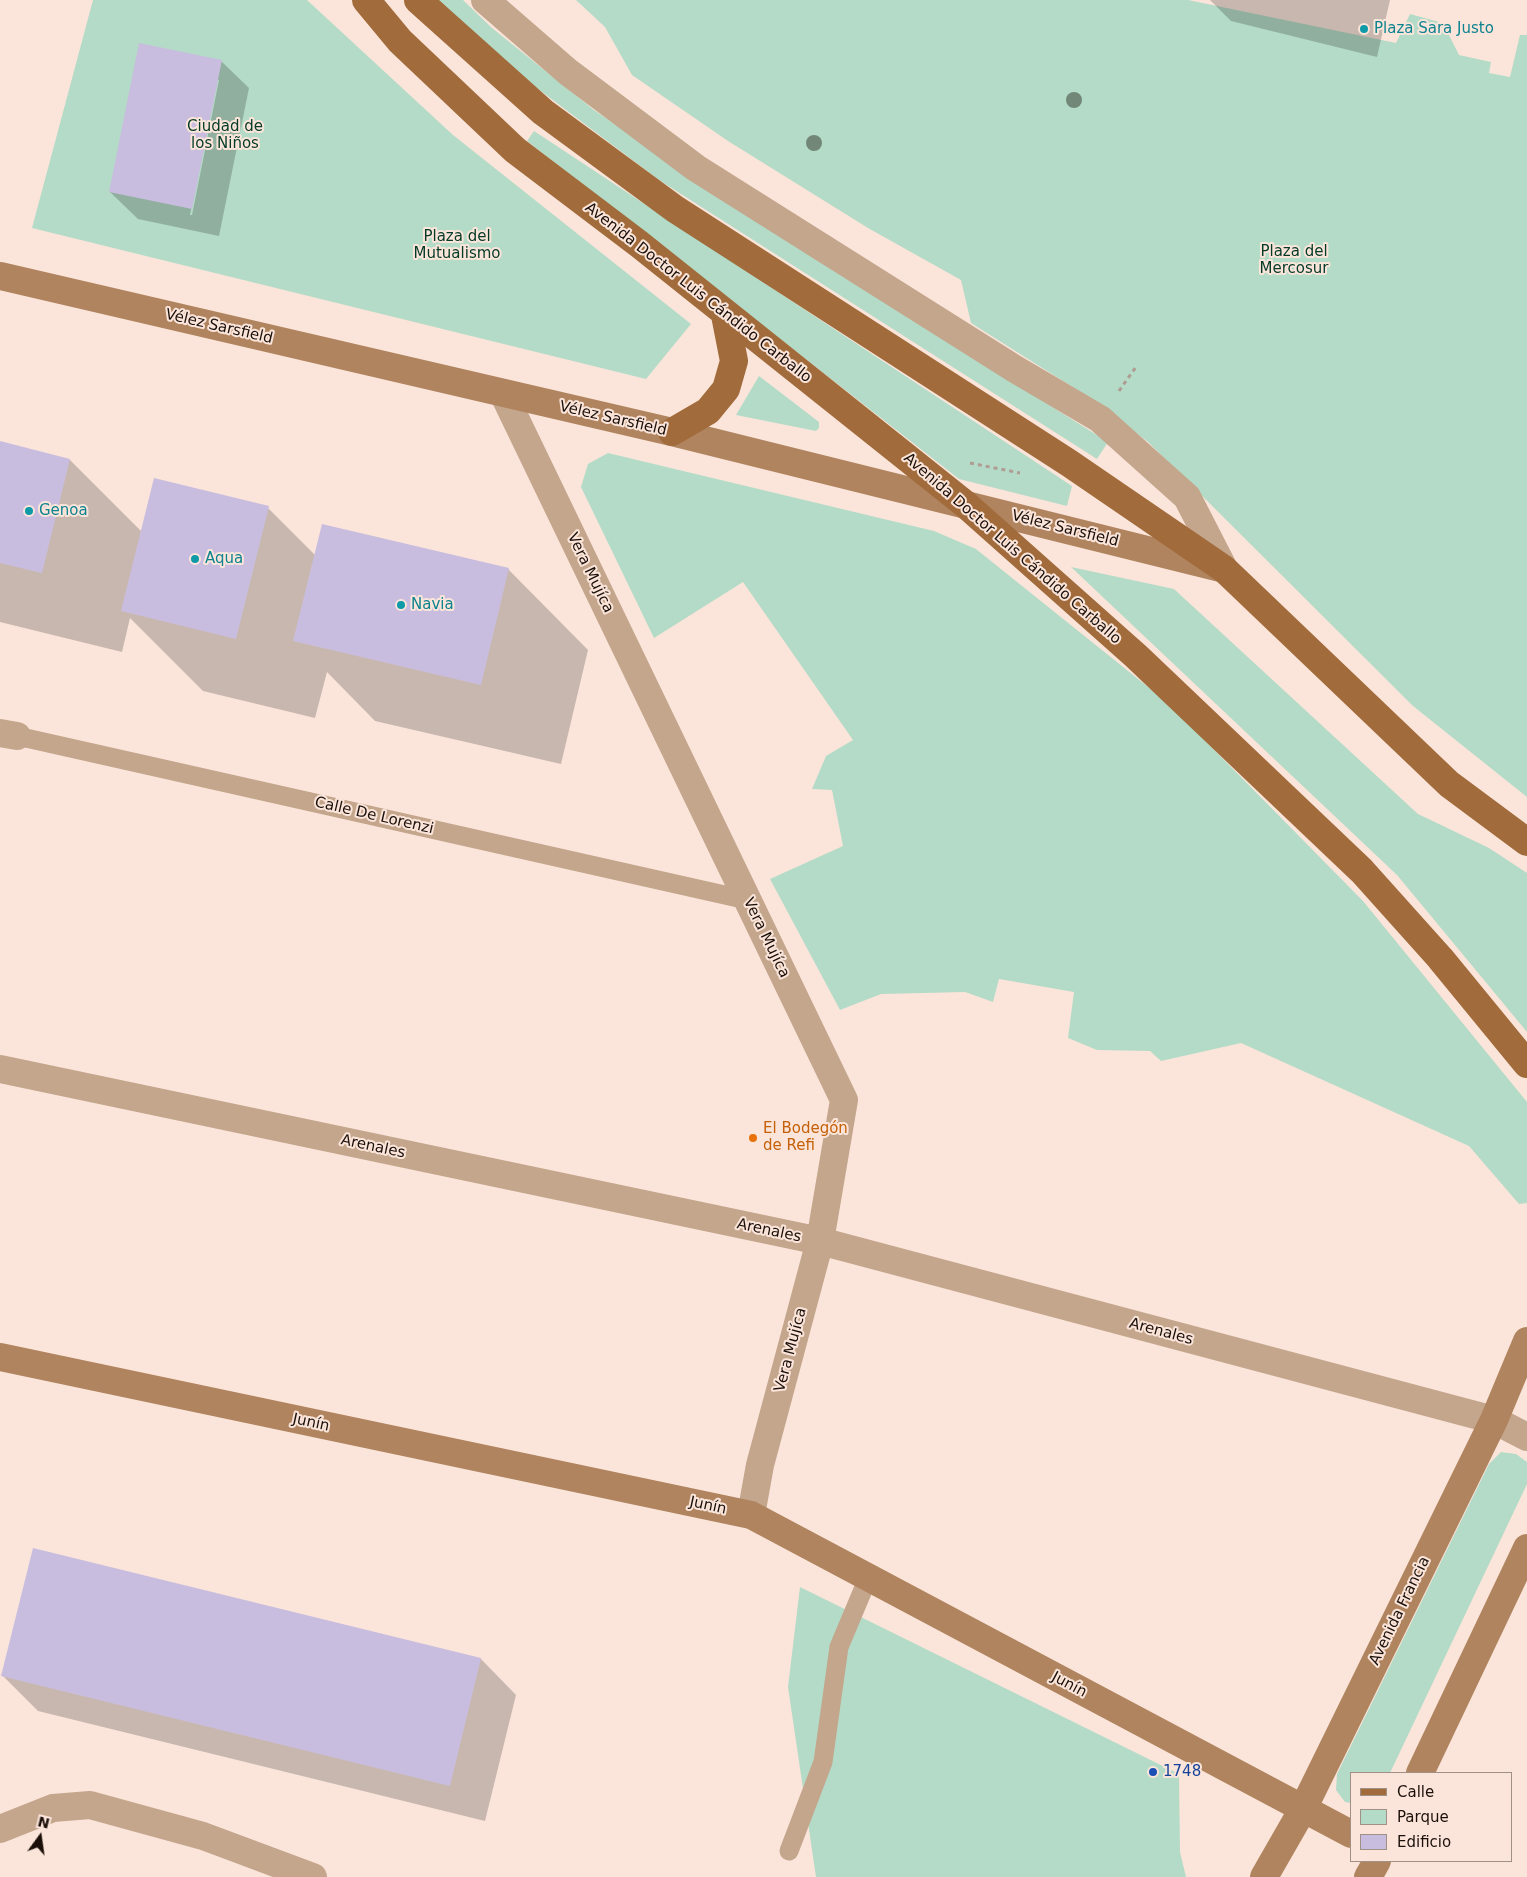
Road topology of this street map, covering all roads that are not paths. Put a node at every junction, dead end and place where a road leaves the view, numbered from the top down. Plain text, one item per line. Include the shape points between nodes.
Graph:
1 (366, 0) edge
2 (418, 0) edge
3 (485, 0) edge
4 (0, 276) edge
5 (725, 315) junction
6 (503, 393) junction
7 (672, 432) junction
8 (965, 504) junction
9 (1224, 569) junction
10 (9, 734) edge
11 (1527, 842) edge
12 (747, 900) junction
13 (1527, 1064) edge
14 (0, 1069) edge
15 (820, 1242) junction
16 (1527, 1341) edge
17 (0, 1357) edge
18 (1494, 1420) junction
19 (1527, 1437) edge
20 (751, 1515) junction
21 (1527, 1548) edge
22 (868, 1578) junction
23 (1420, 1772) edge
24 (1302, 1809) junction
25 (0, 1829) edge
26 (1350, 1833) edge
27 (789, 1851) dead end
28 (1376, 1862) edge
29 (313, 1877) edge
30 (1264, 1877) edge
31 (1368, 1877) edge

1 - 5 main road, Avenida Doctor Luis Cándido Carballo via 400,41 515,150 639,244
2 - 9 main road via 543,112 675,209 1069,463
3 - 9 street via 568,72 696,168 1014,370 1100,419 1187,497
4 - 6 main road, Vélez Sarsfield
5 - 7 main road via 734,361 726,389 708,411
5 - 8 main road, Avenida Doctor Luis Cándido Carballo
6 - 7 main road, Vélez Sarsfield
6 - 12 street, Vera Mujíca
7 - 8 main road, Vélez Sarsfield
8 - 9 main road, Vélez Sarsfield
8 - 13 main road, Avenida Doctor Luis Cándido Carballo via 1136,656 1362,871 1440,958
9 - 11 main road via 1449,784
10 - 12 lane, Calle De Lorenzi
12 - 15 street, Vera Mujíca via 844,1100
14 - 15 street, Arenales
15 - 18 street, Arenales
15 - 20 street, Vera Mujíca via 760,1465
16 - 18 main road, Avenida Francia
17 - 20 main road, Junín
18 - 19 street, Arenales
18 - 24 main road, Avenida Francia
20 - 22 main road, Junín
21 - 23 main road
22 - 24 main road, Junín
22 - 27 lane via 838,1647 823,1762
24 - 26 main road, Junín
24 - 30 main road, Avenida Francia
25 - 29 street via 53,1808 90,1805 203,1836
28 - 31 main road

